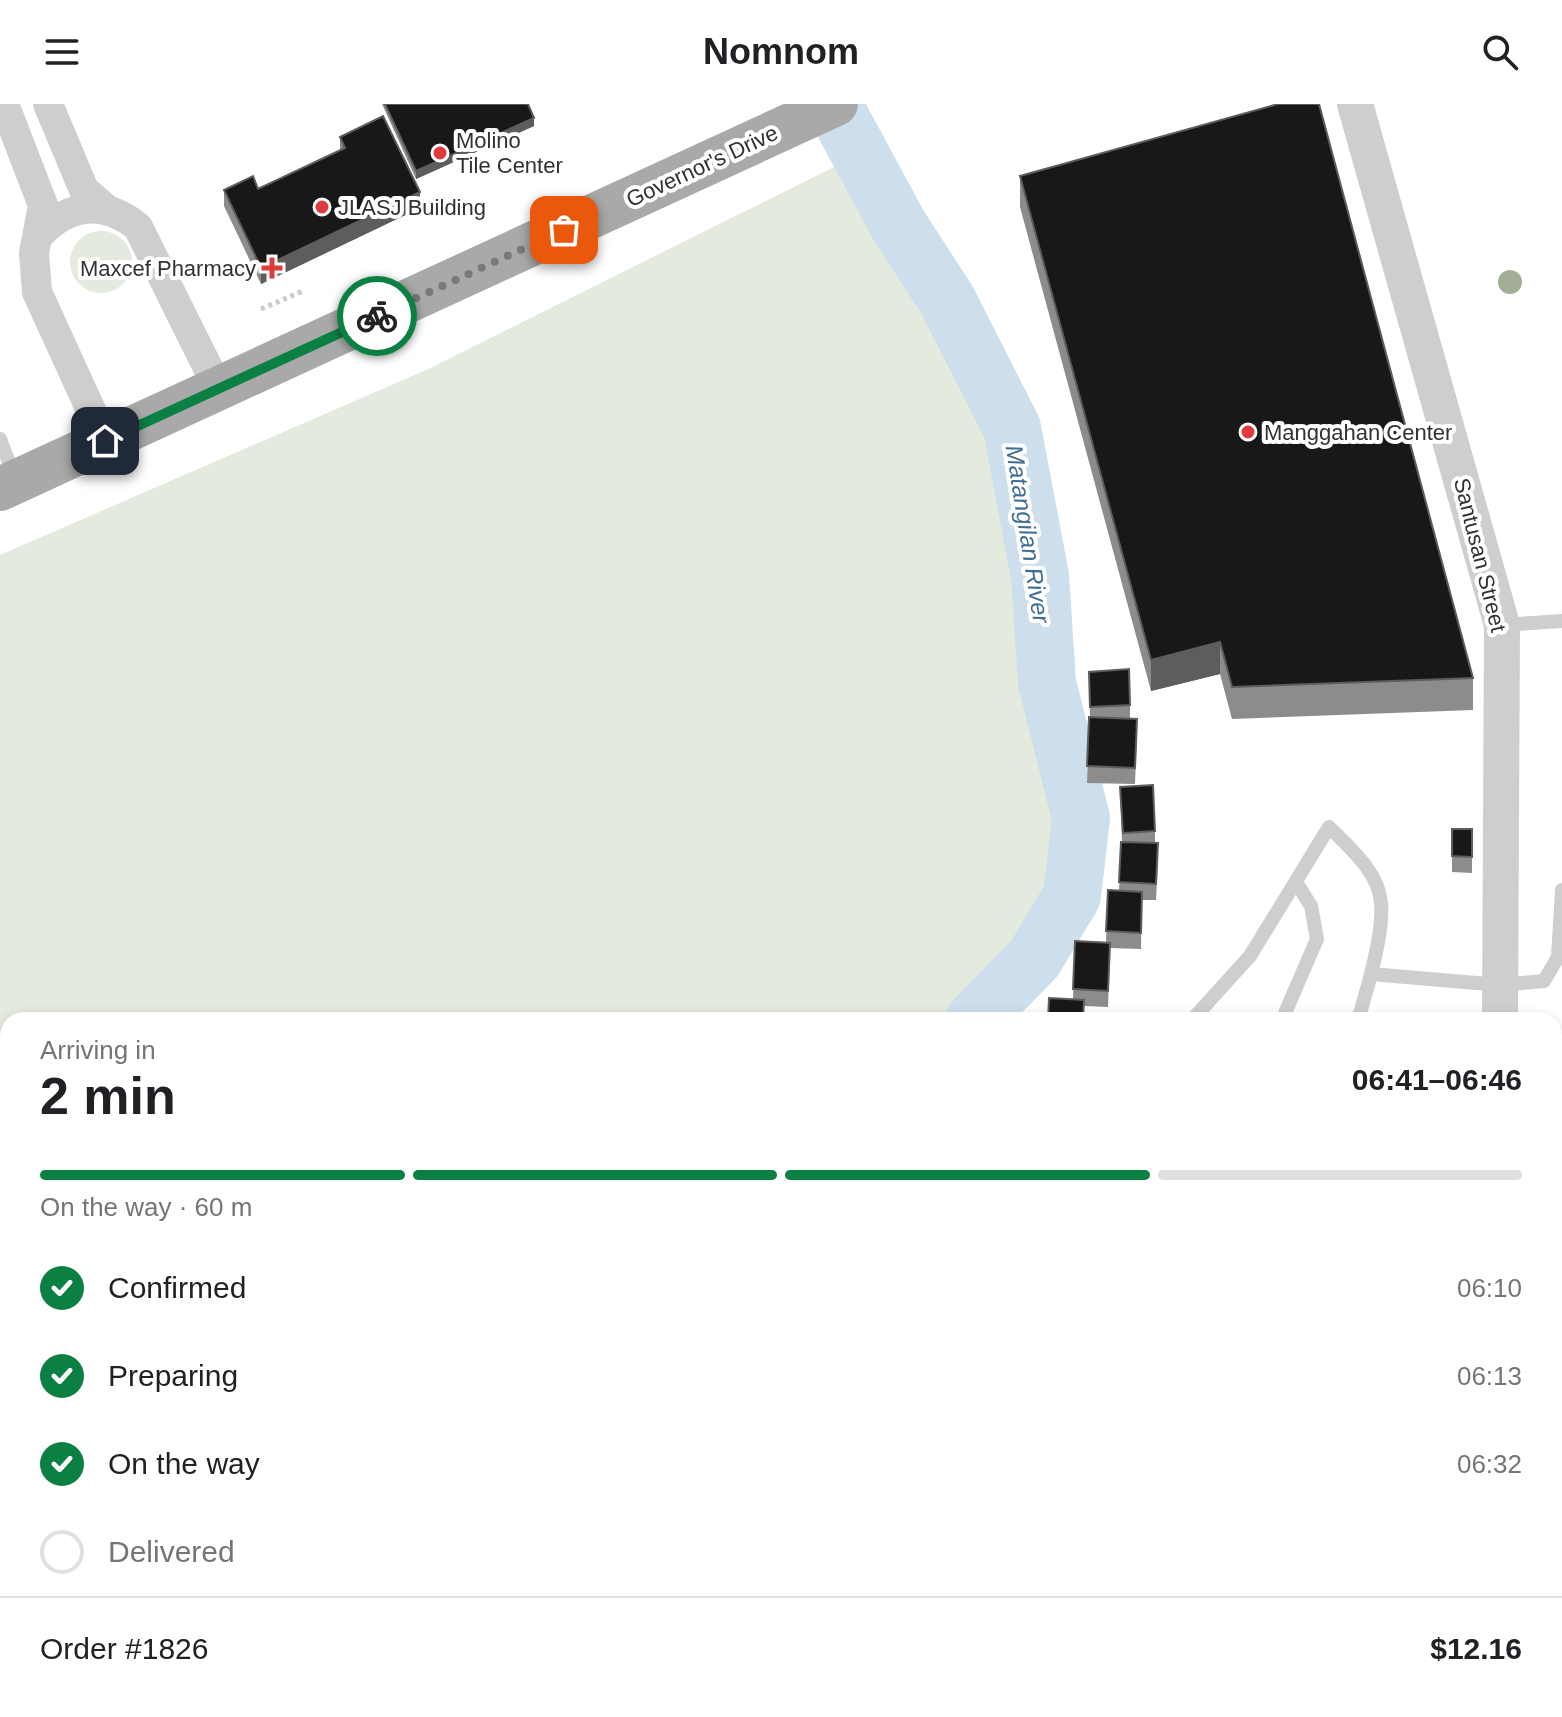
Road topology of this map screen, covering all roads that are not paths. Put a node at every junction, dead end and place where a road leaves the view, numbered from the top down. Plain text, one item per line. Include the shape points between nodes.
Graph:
1 (4, 104) edge
2 (48, 104) edge
3 (836, 104) edge
4 (1355, 104) edge
5 (105, 208) junction
6 (40, 234) junction
7 (218, 388) junction
8 (0, 439) edge
9 (105, 441) junction
10 (8, 485) edge
11 (1562, 621) edge
12 (1502, 625) junction
13 (1296, 882) junction
14 (1562, 890) edge
15 (1371, 974) junction
16 (1500, 1003) edge
17 (1199, 1012) edge
18 (1285, 1012) edge
19 (1360, 1012) edge

1 - 6 street via 37,183 43,205
2 - 5 street via 84,190
3 - 7 main road, Governor's Drive
4 - 12 street, Santusan Street
5 - 6 street via 69,212
5 - 7 street via 138,227 149,244
6 - 9 street via 34,253 37,292
7 - 9 main road, Governor's Drive
8 - 10 lane
9 - 10 main road, Governor's Drive
11 - 12 lane
12 - 16 street, Santusan Street
13 - 15 lane via 1329,827 1361,859 1382,903
13 - 17 lane via 1250,956
13 - 18 lane via 1311,906 1317,939
14 - 16 lane via 1558,957 1544,981
15 - 16 lane
15 - 19 lane

